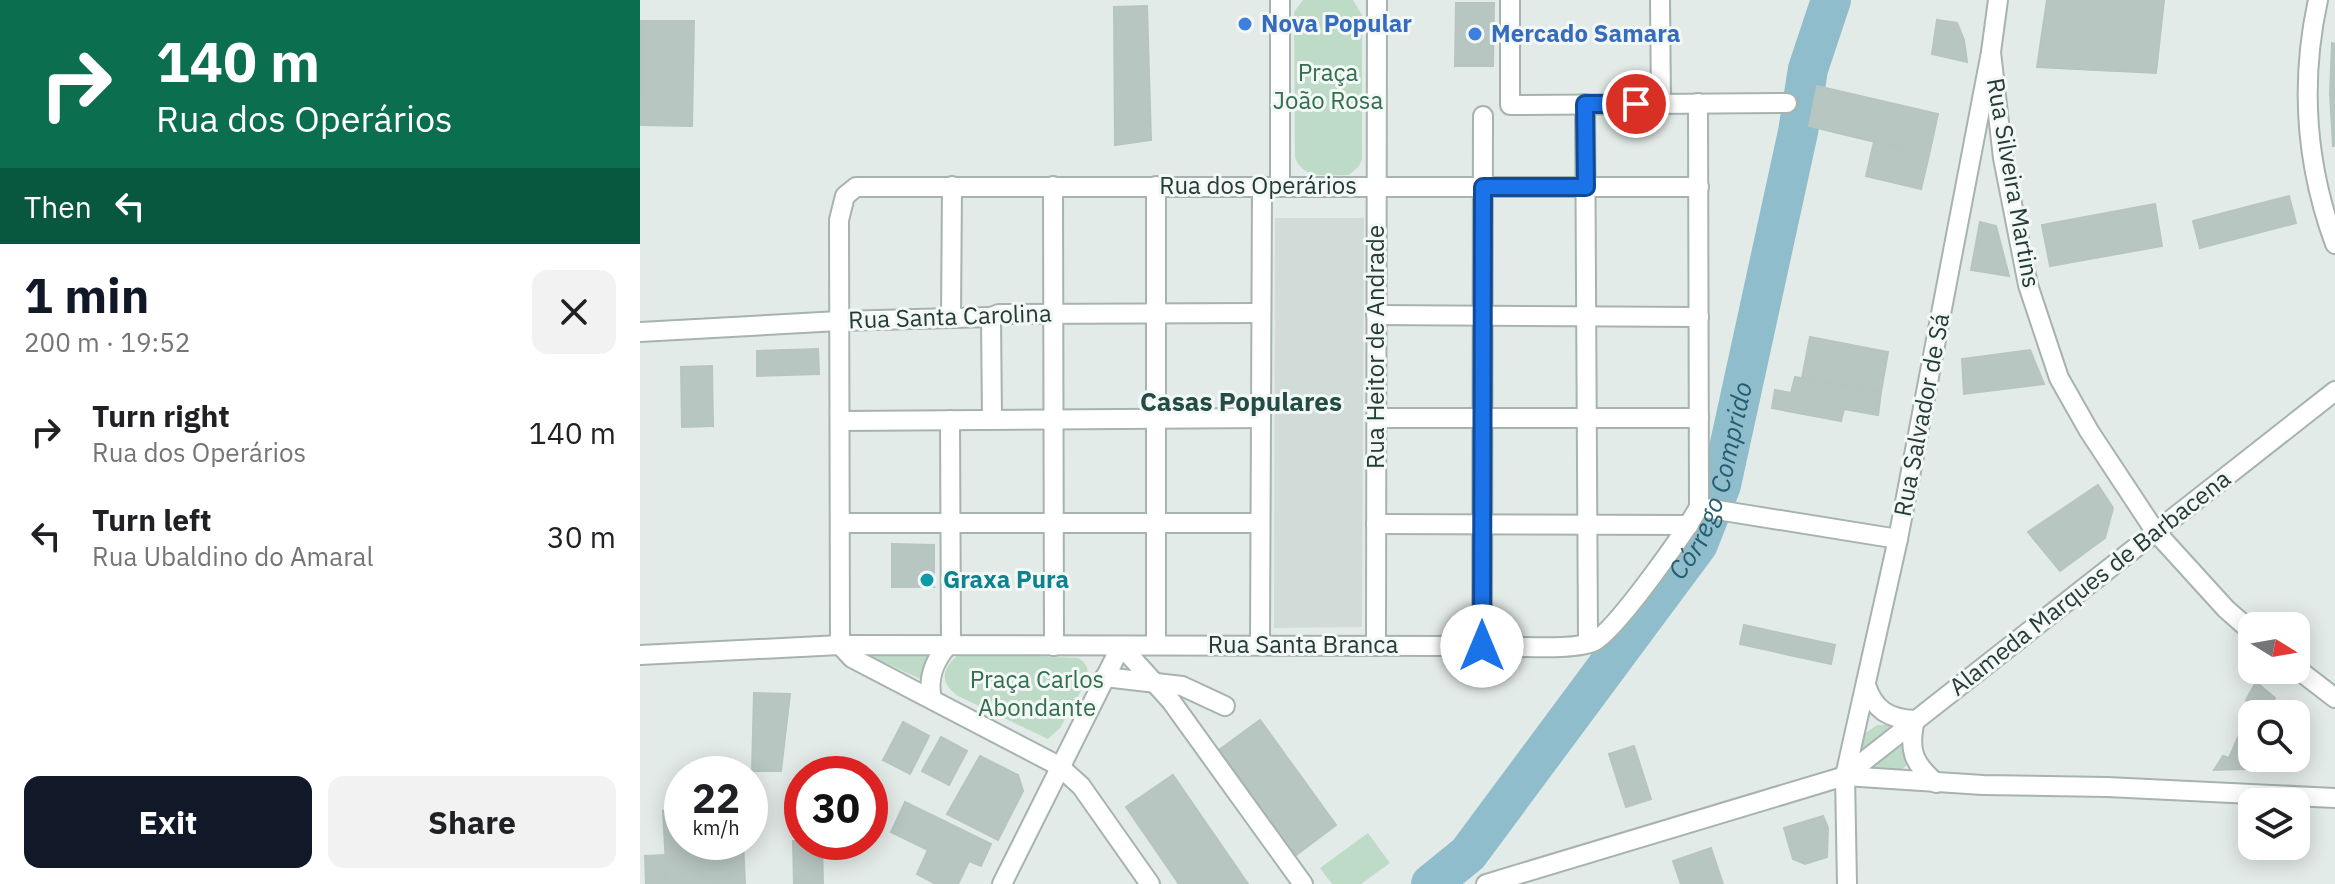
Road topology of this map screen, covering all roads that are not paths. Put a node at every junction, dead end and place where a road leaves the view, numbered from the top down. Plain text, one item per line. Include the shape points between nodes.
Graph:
1 (1280, 0) edge
2 (1377, 0) edge
3 (1510, 0) edge
4 (1660, 0) edge
5 (1998, 0) edge
6 (2318, 0) edge
7 (1991, 52) junction
8 (1698, 103) junction
9 (1787, 103) dead end
10 (1585, 104) junction
11 (1661, 104) junction
12 (1483, 116) dead end
13 (952, 186) junction
14 (1053, 186) junction
15 (1156, 186) junction
16 (1271, 186) junction
17 (1376, 187) junction
18 (1483, 187) junction
19 (1586, 187) junction
20 (1699, 187) junction
21 (2335, 244) edge
22 (1261, 313) junction
23 (1053, 314) junction
24 (1156, 314) junction
25 (1376, 315) junction
26 (1483, 316) junction
27 (1586, 316) junction
28 (991, 317) junction
29 (1699, 317) junction
30 (951, 318) junction
31 (839, 321) junction
32 (640, 332) edge
33 (2335, 391) edge
34 (1156, 418) junction
35 (1261, 418) junction
36 (1376, 418) junction
37 (1483, 418) junction
38 (1587, 418) junction
39 (1699, 418) junction
40 (1053, 419) junction
41 (950, 420) junction
42 (992, 420) junction
43 (840, 421) junction
44 (1708, 507) junction
45 (840, 523) junction
46 (951, 523) junction
47 (1054, 523) junction
48 (1156, 523) junction
49 (1260, 523) junction
50 (1376, 524) junction
51 (1483, 524) junction
52 (1587, 525) junction
53 (1689, 525) junction
54 (2155, 531) junction
55 (1898, 539) junction
56 (2238, 620) edge
57 (1588, 643) junction
58 (1260, 644) junction
59 (840, 645) junction
60 (950, 645) junction
61 (1156, 645) junction
62 (1054, 646) junction
63 (1121, 646) junction
64 (1376, 646) junction
65 (1482, 646) junction
66 (640, 655) edge
67 (1105, 677) junction
68 (2310, 679) edge
69 (1155, 683) junction
70 (1866, 685) junction
71 (2335, 698) edge
72 (932, 699) junction
73 (1225, 706) dead end
74 (1915, 720) junction
75 (1059, 766) junction
76 (1845, 776) junction
77 (1936, 783) junction
78 (2335, 798) edge
79 (1002, 884) edge
80 (1150, 884) edge
81 (1303, 884) edge
82 (1486, 884) edge
83 (1847, 884) edge

1 - 16 street
2 - 17 street, Rua Heitor de Andrade
3 - 10 street via 1510,105
4 - 11 street
5 - 7 street, Rua Silveira Martins
6 - 21 street via 2310,47 2308,125 2317,186
7 - 54 street, Rua Silveira Martins via 2017,237 2045,338 2081,417
7 - 55 street, Rua Salvador de Sá
8 - 9 street
8 - 11 street
8 - 20 street
10 - 11 street
10 - 19 street
12 - 18 street
13 - 14 street, Rua dos Operários
13 - 30 street
13 - 31 street, Rua dos Operários via 856,187 845,196 839,220
14 - 15 street, Rua dos Operários
14 - 23 street
15 - 16 street, Rua dos Operários
15 - 24 street
16 - 17 street, Rua dos Operários
16 - 22 street
17 - 18 street, Rua dos Operários
17 - 25 street, Rua Heitor de Andrade
18 - 19 street, Rua dos Operários
18 - 26 street
19 - 20 street, Rua dos Operários
19 - 27 street
20 - 29 street
22 - 24 street, Rua Santa Carolina
22 - 35 street
23 - 24 street, Rua Santa Carolina
23 - 28 street, Rua Santa Carolina
23 - 40 street
24 - 34 street
25 - 26 street
25 - 36 street, Rua Heitor de Andrade
26 - 27 street
26 - 37 street
27 - 29 street
27 - 38 street
28 - 30 street, Rua Santa Carolina
28 - 42 street
29 - 39 street
30 - 31 street, Rua Santa Carolina
31 - 32 street, Rua Santa Carolina
31 - 43 street
33 - 54 street, Alameda Marques de Barbacena
34 - 35 street
34 - 40 street
34 - 48 street
35 - 49 street
36 - 37 street
36 - 50 street, Rua Heitor de Andrade
37 - 38 street
37 - 51 street
38 - 39 street
38 - 52 street
39 - 44 street
40 - 42 street
40 - 47 street
41 - 42 street
41 - 43 street
41 - 46 street
43 - 45 street
44 - 53 street
44 - 55 street
45 - 46 street
45 - 59 street
46 - 47 street
46 - 60 street
47 - 48 street
47 - 62 street
48 - 49 street
48 - 61 street
49 - 58 street
50 - 51 street
50 - 64 street, Rua Heitor de Andrade
51 - 52 street
51 - 65 street
52 - 53 street
52 - 57 street
53 - 57 street via 1611,626
54 - 56 street, Rua Silveira Martins
54 - 74 street, Alameda Marques de Barbacena
55 - 70 street, Rua Salvador de Sá
57 - 65 street, Rua Santa Branca
58 - 61 street, Rua Santa Branca
58 - 64 street, Rua Santa Branca
59 - 60 street, Rua Santa Branca
59 - 66 street, Rua Santa Branca
59 - 72 street via 852,658
60 - 62 street, Rua Santa Branca
60 - 72 street via 930,675
61 - 63 street, Rua Santa Branca
62 - 63 street, Rua Santa Branca
63 - 67 street
63 - 69 street
64 - 65 street, Rua Santa Branca
67 - 69 street
67 - 75 street
68 - 71 street
69 - 73 street via 1195,690
69 - 81 street
70 - 74 street via 1885,714
70 - 76 street, Rua Salvador de Sá
72 - 75 street
74 - 76 street, Alameda Marques de Barbacena
74 - 77 street via 1912,750 1917,764
75 - 79 street
75 - 80 street via 1081,786
76 - 77 street
76 - 82 street
76 - 83 street, Rua Salvador de Sá
77 - 78 street

